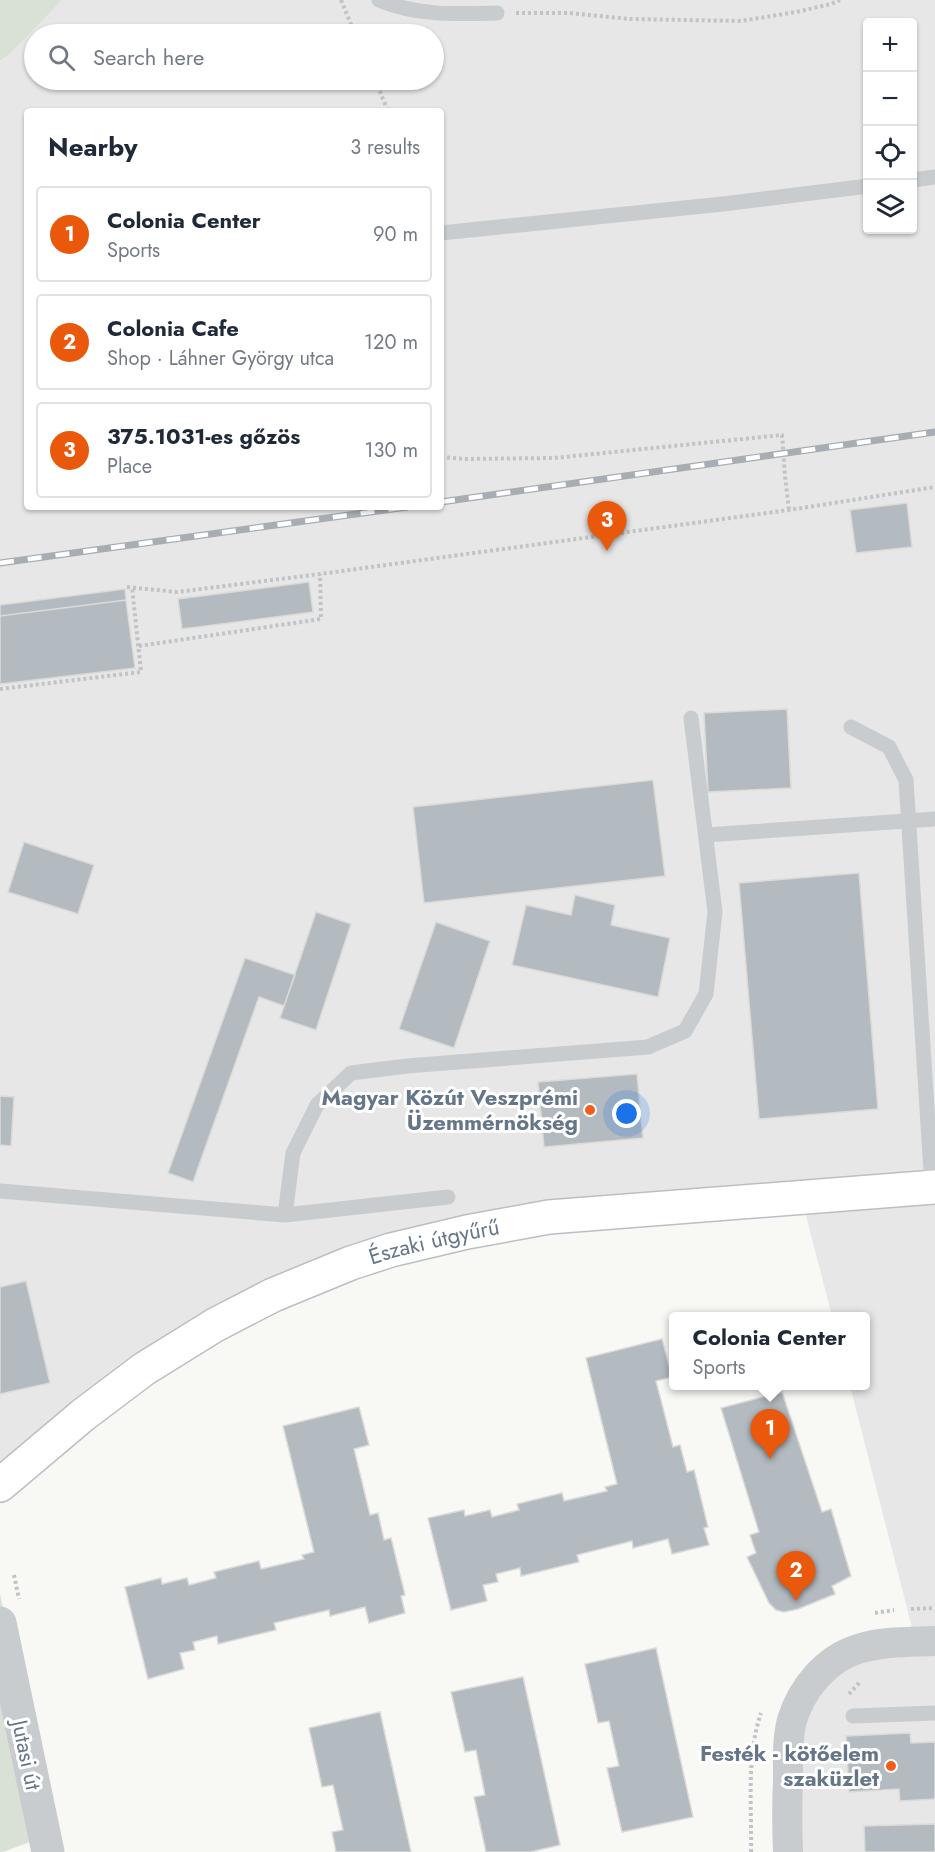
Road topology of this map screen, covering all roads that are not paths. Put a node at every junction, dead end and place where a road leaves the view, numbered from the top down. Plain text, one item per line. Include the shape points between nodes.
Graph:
1 (379, 0) edge
2 (497, 13) road end
3 (935, 177) edge
4 (917, 179) edge
5 (863, 186) edge
6 (444, 233) edge
7 (691, 718) dead end
8 (851, 727) dead end
9 (935, 819) edge
10 (908, 820) junction
11 (706, 835) junction
12 (934, 1187) edge
13 (0, 1191) edge
14 (448, 1197) dead end
15 (285, 1215) junction
16 (0, 1485) edge
17 (0, 1623) edge
18 (935, 1641) edge
19 (935, 1713) edge
20 (853, 1716) dead end
21 (48, 1852) edge
22 (788, 1852) edge

1 - 2 lane via 399,8 441,14
3 - 4 lane
5 - 6 lane
7 - 11 lane
8 - 10 lane via 889,747 906,780
9 - 10 lane
10 - 11 lane
10 - 12 lane
11 - 15 lane via 715,912 710,959 706,994 685,1031 648,1047 351,1074 317,1105 293,1153
12 - 16 main road, Északi útgyűrű via 549,1217 391,1250 273,1295 215,1325 144,1369
13 - 15 lane
14 - 15 lane
17 - 21 street, Jutasi út
18 - 22 street via 860,1648 843,1654 813,1680 792,1719 788,1740
19 - 20 lane

